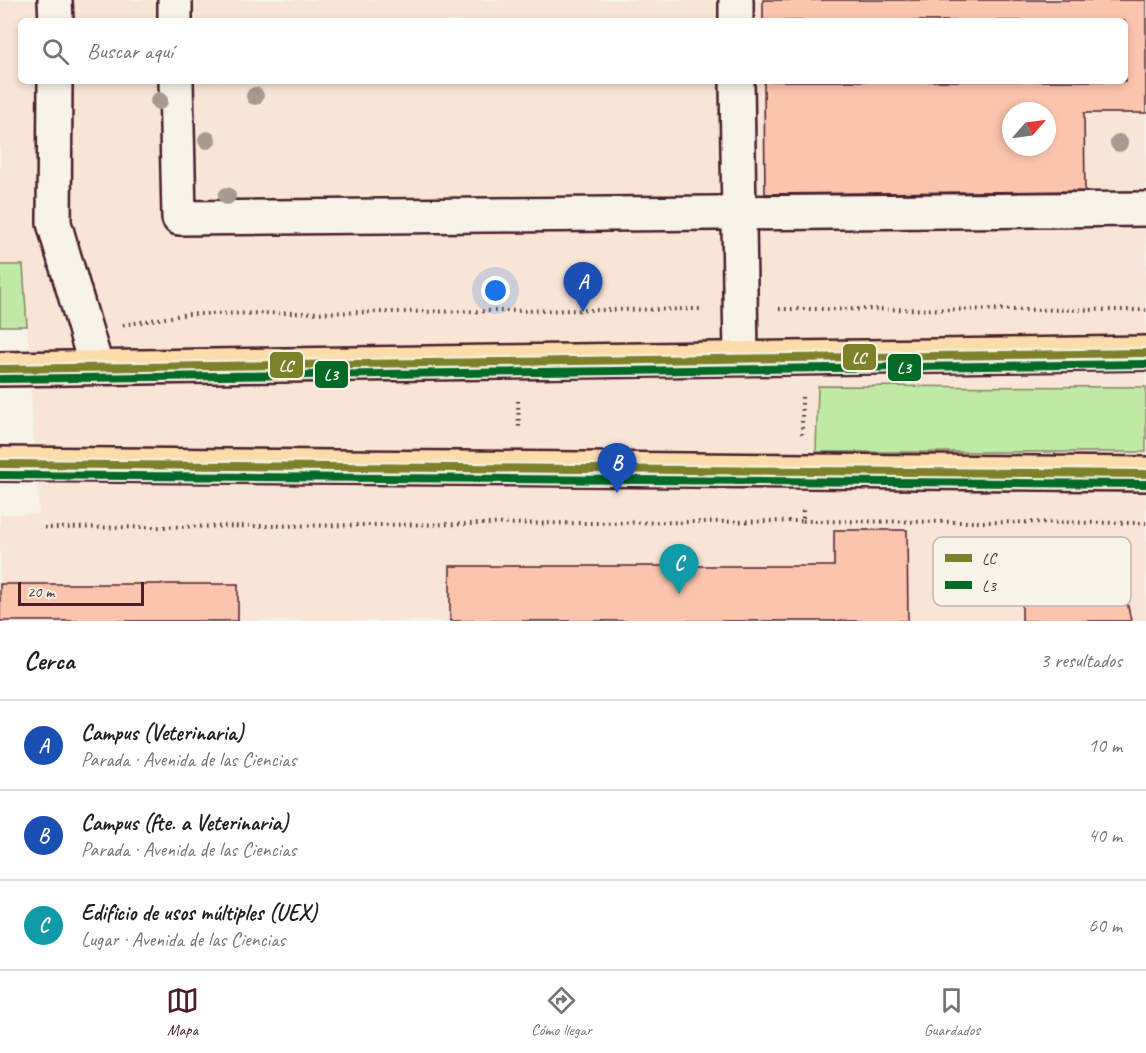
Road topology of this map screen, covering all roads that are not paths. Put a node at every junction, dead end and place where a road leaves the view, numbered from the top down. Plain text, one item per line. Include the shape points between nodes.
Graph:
1 (55, 0) edge
2 (175, 0) edge
3 (736, 0) edge
4 (56, 18) edge
5 (175, 18) edge
6 (736, 18) edge
7 (55, 84) edge
8 (176, 84) edge
9 (737, 84) edge
10 (1146, 209) edge
11 (738, 213) junction
12 (1146, 353) edge
13 (741, 358) junction
14 (96, 366) junction
15 (0, 369) edge
16 (0, 464) edge
17 (1146, 474) edge

1 - 4 street
2 - 5 street
3 - 6 street
7 - 14 street via 54,223
8 - 11 street via 179,218
9 - 11 street
10 - 11 street
11 - 13 street
12 - 13 main road
13 - 14 main road
14 - 15 main road
16 - 17 main road

